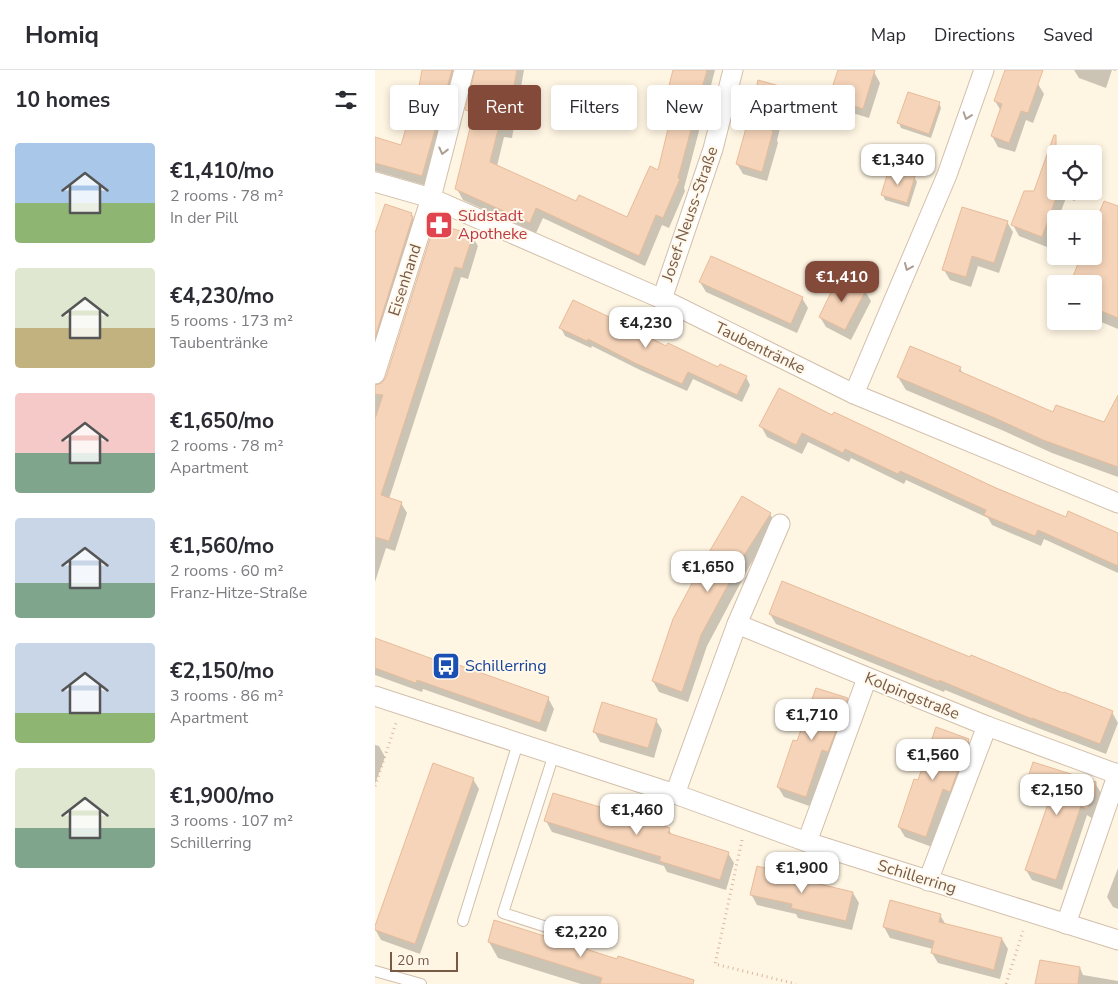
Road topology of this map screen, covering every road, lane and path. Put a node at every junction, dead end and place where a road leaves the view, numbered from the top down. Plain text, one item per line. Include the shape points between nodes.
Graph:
1 (464, 70) edge
2 (733, 70) edge
3 (984, 70) edge
4 (375, 182) edge
5 (431, 198) junction
6 (661, 299) junction
7 (375, 374) edge
8 (854, 394) junction
9 (1118, 503) edge
10 (780, 524) dead end
11 (737, 624) junction
12 (867, 678) junction
13 (375, 696) edge
14 (403, 705) junction
15 (987, 726) junction
16 (519, 743) junction
17 (554, 754) junction
18 (1118, 774) edge
19 (375, 786) edge
20 (675, 794) junction
21 (746, 820) junction
22 (807, 842) junction
23 (928, 881) junction
24 (1029, 911) junction
25 (463, 922) dead end
26 (1066, 924) junction
27 (1118, 940) edge
28 (593, 942) dead end
29 (375, 971) edge
30 (421, 984) edge
31 (796, 984) edge
32 (1006, 984) edge

1 -> 5 street, Eisenhand
2 - 6 street, Josef-Neuss-Straße via 713,149
3 -> 8 street via 947,174
4 - 5 street, Taubentränke
5 - 6 street, Taubentränke
5 - 7 street, Eisenhand
6 - 8 street, Taubentränke
8 - 9 street, Taubentränke
10 - 11 street
11 - 12 street, Kolpingstraße
11 - 20 street
12 - 15 street, Kolpingstraße
12 - 22 street
13 - 14 street, Schillerring
14 - 16 street, Schillerring
14 - 19 path
15 - 18 street, Kolpingstraße
15 - 23 street
16 - 17 street, Schillerring
16 - 25 lane
17 - 20 street, Schillerring
17 - 28 lane via 503,912
18 - 26 street
20 - 21 street, Schillerring
21 - 22 street, Schillerring
21 - 31 path via 715,964
22 - 23 street, Schillerring
23 - 24 street, Schillerring
24 - 26 street, Schillerring
24 - 32 path
26 - 27 street, Schillerring
29 - 30 lane

